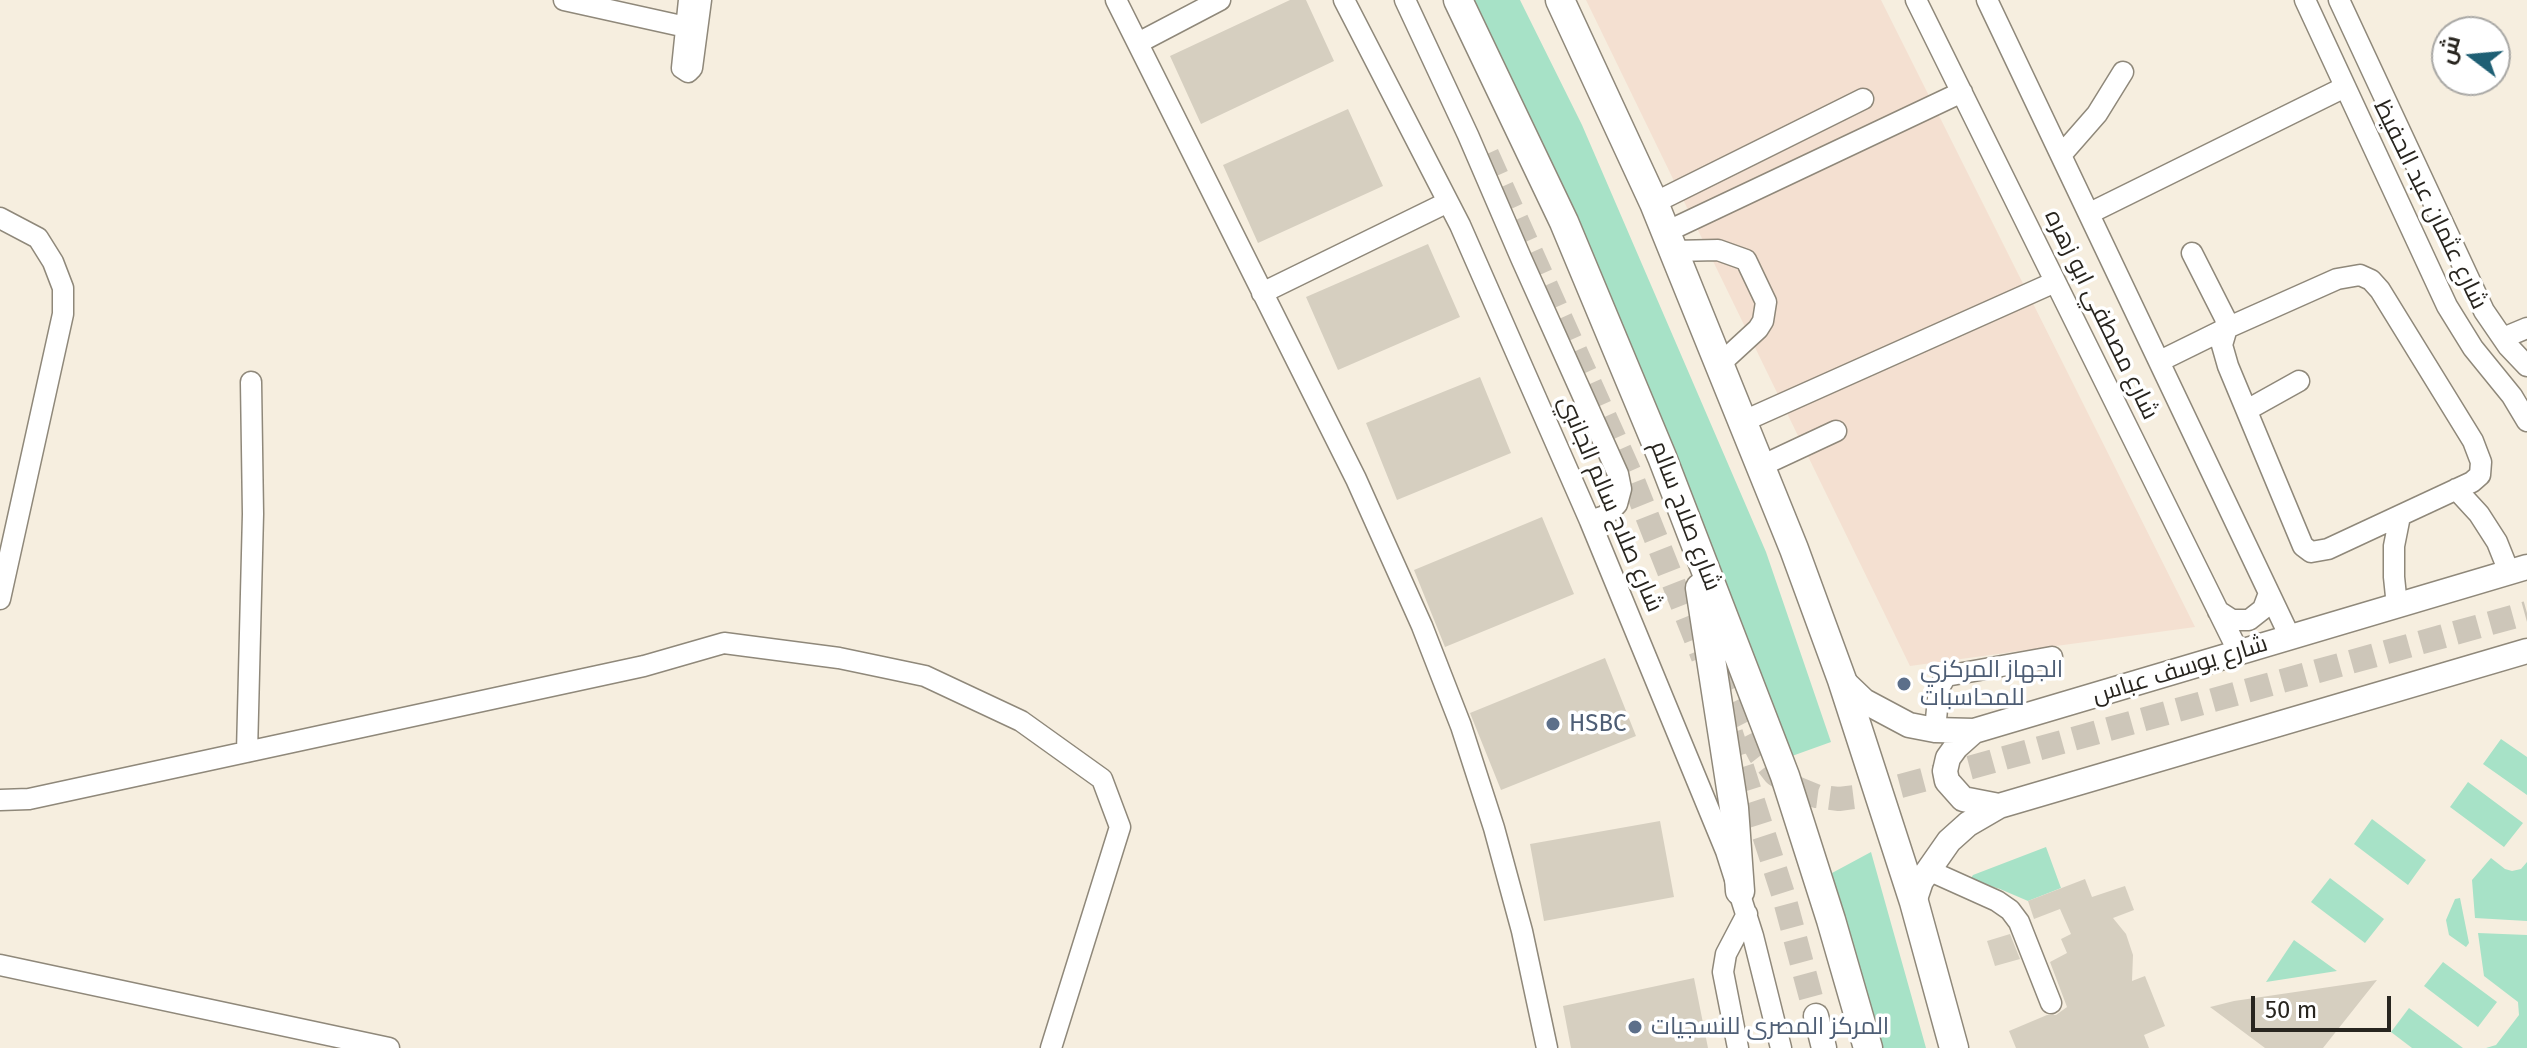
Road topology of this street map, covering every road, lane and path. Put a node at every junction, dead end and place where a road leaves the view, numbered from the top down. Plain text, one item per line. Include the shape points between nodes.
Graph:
1 (564, 0) edge
2 (689, 0) edge
3 (701, 0) edge
4 (1116, 0) edge
5 (1220, 0) edge
6 (1344, 0) edge
7 (1405, 0) edge
8 (1458, 0) edge
9 (1916, 0) edge
10 (1987, 0) edge
11 (2305, 0) edge
12 (2339, 0) edge
13 (1563, 1) edge
14 (686, 27) junction
15 (1138, 43) junction
16 (2123, 72) dead end
17 (2345, 87) junction
18 (1962, 92) junction
19 (1863, 99) dead end
20 (2062, 154) junction
21 (1448, 202) junction
22 (1654, 203) junction
23 (2090, 213) junction
24 (0, 218) edge
25 (1670, 242) junction
26 (2192, 253) dead end
27 (2052, 276) junction
28 (1262, 293) junction
29 (1922, 328) dead end
30 (2227, 328) junction
31 (2527, 328) edge
32 (2503, 338) junction
33 (2160, 361) junction
34 (1721, 363) junction
35 (2527, 366) edge
36 (2299, 381) dead end
37 (251, 382) dead end
38 (2247, 410) junction
39 (1744, 421) junction
40 (2527, 421) edge
41 (1836, 431) dead end
42 (1761, 466) junction
43 (2456, 489) junction
44 (2400, 516) junction
45 (1590, 521) junction
46 (1692, 536) junction
47 (2518, 570) edge
48 (2269, 593) junction
49 (0, 599) edge
50 (2397, 606) junction
51 (2218, 611) junction
52 (2290, 637) junction
53 (2527, 651) edge
54 (2239, 653) junction
55 (2052, 657) dead end
56 (2527, 663) edge
57 (2481, 666) junction
58 (1842, 680) junction
59 (1935, 730) junction
60 (1974, 731) junction
61 (247, 752) junction
62 (0, 800) edge
63 (1999, 806) junction
64 (1928, 870) junction
65 (1914, 902) junction
66 (1743, 903) junction
67 (0, 965) edge
68 (2051, 1003) dead end
69 (1816, 1016) tunnel mouth
70 (389, 1048) edge
71 (1051, 1048) edge
72 (1547, 1048) edge
73 (1738, 1048) edge
74 (1781, 1048) edge
75 (1824, 1048) edge
76 (1868, 1048) edge
77 (1954, 1048) edge

1 - 14 street
2 - 14 street
3 - 14 street via 688,72 682,68
4 - 15 street
5 - 15 street
6 - 21 street, شارع صلاح سالم الجانبي
7 - 45 street via 1618,474 1617,504
8 - 46 highway, شارع صلاح سالم via 1581,261
9 - 18 street, شارع مصطفي ابو زهره
10 - 20 street, شارع مصطفي ابو زهره
11 - 17 street, شارع عثمان عبد الحفيظ
12 - 32 street, شارع عثمان عبد الحفيظ via 2473,289
13 - 22 highway
15 - 28 street
16 - 20 street via 2097,114
17 - 23 street
17 - 40 street, شارع عثمان عبد الحفيظ via 2447,306
18 - 25 street
18 - 27 street, شارع مصطفي ابو زهره
19 - 22 street
20 - 23 street, شارع مصطفي ابو زهره
21 - 28 street
21 - 45 street, شارع صلاح سالم الجانبي
22 - 25 highway
23 - 33 street, شارع مصطفي ابو زهره
24 - 49 street via 38,238 63,288 63,314
25 - 34 highway
25 - 34 street via 1746,260 1766,302 1758,329
26 - 30 street
27 - 29 street
27 - 39 street
27 - 51 street, شارع مصطفي ابو زهره
28 - 72 street via 1379,527 1442,676 1509,879
30 - 33 street
30 - 38 street via 2222,345
30 - 43 street via 2337,279 2360,275 2371,280 2473,441 2480,475
31 - 32 street
32 - 35 street, شارع عثمان عبد الحفيظ
33 - 48 street, شارع مصطفي ابو زهره
34 - 39 highway
36 - 38 street
37 - 61 street
38 - 44 street via 2303,546 2311,552
39 - 42 highway
41 - 42 street
42 - 58 highway
43 - 44 street
43 - 47 street
44 - 50 street via 2394,546
45 - 66 street, شارع صلاح سالم الجانبي via 1719,831
46 - 66 highway via 1734,808
46 - 76 highway, شارع صلاح سالم via 1789,788
47 - 50 main road, شارع يوسف عباس
48 - 51 street via 2263,609 2249,620 2232,620
48 - 52 street, شارع مصطفي ابو زهره
50 - 52 main road, شارع يوسف عباس
51 - 54 street, شارع مصطفي ابو زهره
52 - 54 main road, شارع يوسف عباس
53 - 57 main road
54 - 60 main road, شارع يوسف عباس
55 - 59 street via 1946,676 1939,688
56 - 57 street
57 - 63 main road
58 - 59 main road, شارع يوسف عباس via 1885,714
58 - 65 highway
59 - 60 main road, شارع يوسف عباس
60 - 63 main road via 1948,758 1947,781 1963,799
61 - 62 street via 29,799
61 - 71 street via 644,666 724,643 925,676 1021,721 1102,779 1120,827
63 - 64 main road via 1949,841
64 - 65 main road
64 - 68 street via 2010,910
65 - 77 highway
66 - 73 street via 1723,972
66 - 74 street, شارع صلاح سالم الجانبي
67 - 70 street
69 - 75 main road

